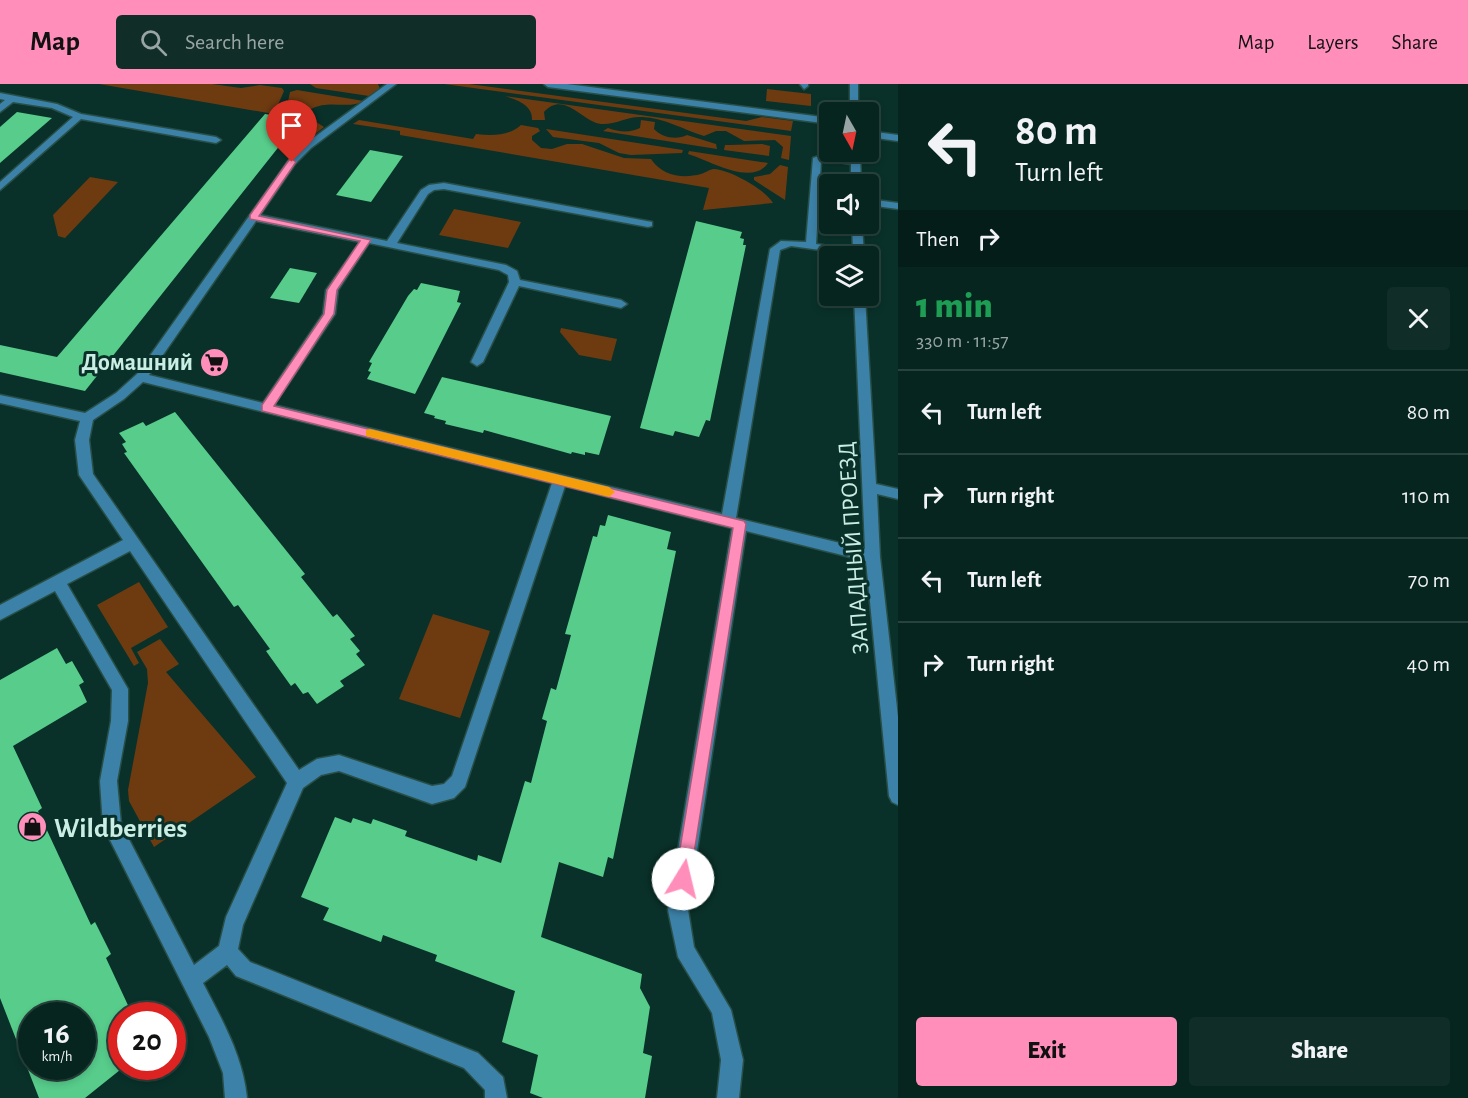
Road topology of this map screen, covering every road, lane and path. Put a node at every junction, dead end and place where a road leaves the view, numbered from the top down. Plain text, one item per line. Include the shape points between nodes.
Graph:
1 (392, 84) edge
2 (548, 84) edge
3 (854, 84) edge
4 (0, 96) edge
5 (11, 99) junction
6 (854, 102) edge
7 (0, 109) edge
8 (79, 116) junction
9 (819, 120) edge
10 (879, 135) edge
11 (898, 138) edge
12 (216, 140) dead end
13 (819, 159) edge
14 (0, 187) edge
15 (879, 203) edge
16 (898, 206) edge
17 (253, 217) junction
18 (648, 224) dead end
19 (366, 240) junction
20 (390, 245) junction
21 (811, 247) junction
22 (819, 248) edge
23 (515, 282) junction
24 (621, 304) dead end
25 (860, 306) edge
26 (477, 362) dead end
27 (141, 377) junction
28 (0, 399) edge
29 (266, 408) junction
30 (87, 418) junction
31 (560, 480) junction
32 (868, 487) junction
33 (898, 494) edge
34 (734, 523) junction
35 (133, 542) junction
36 (873, 557) junction
37 (58, 582) junction
38 (0, 613) edge
39 (297, 782) junction
40 (898, 796) edge
41 (228, 952) junction
42 (191, 980) junction
43 (236, 1098) edge
44 (496, 1098) edge
45 (728, 1098) edge

1 - 17 street via 308,146
2 - 9 street
3 - 6 street
4 - 5 street
5 - 7 street
5 - 8 street via 54,106
8 - 12 street
8 - 14 street
10 - 11 street
13 - 21 street
15 - 16 street
17 - 19 street
17 - 27 street
18 - 20 street via 444,186 424,192
19 - 20 street
19 - 29 street via 332,290 329,314
20 - 23 street via 502,267 513,273
21 - 22 street
21 - 34 street via 791,243 775,249
23 - 24 street
23 - 26 street
25 - 32 street, ЗАПАДНЫЙ ПРОЕЗД
27 - 29 street
27 - 30 street
28 - 30 street
29 - 31 street
30 - 35 street via 82,440 86,475
31 - 34 street
31 - 39 street via 459,781 448,792 432,795 339,763 316,767
32 - 33 street
32 - 36 street, ЗАПАДНЫЙ ПРОЕЗД
34 - 36 street
34 - 45 street via 678,910 685,950 722,1010 732,1060
35 - 37 street
35 - 39 street
36 - 40 street, ЗАПАДНЫЙ ПРОЕЗД
37 - 38 street
37 - 42 street via 120,689 122,708 108,784 112,826
39 - 41 street via 233,924
41 - 42 street
41 - 44 street via 243,969 471,1060 495,1085
42 - 43 street via 234,1073

